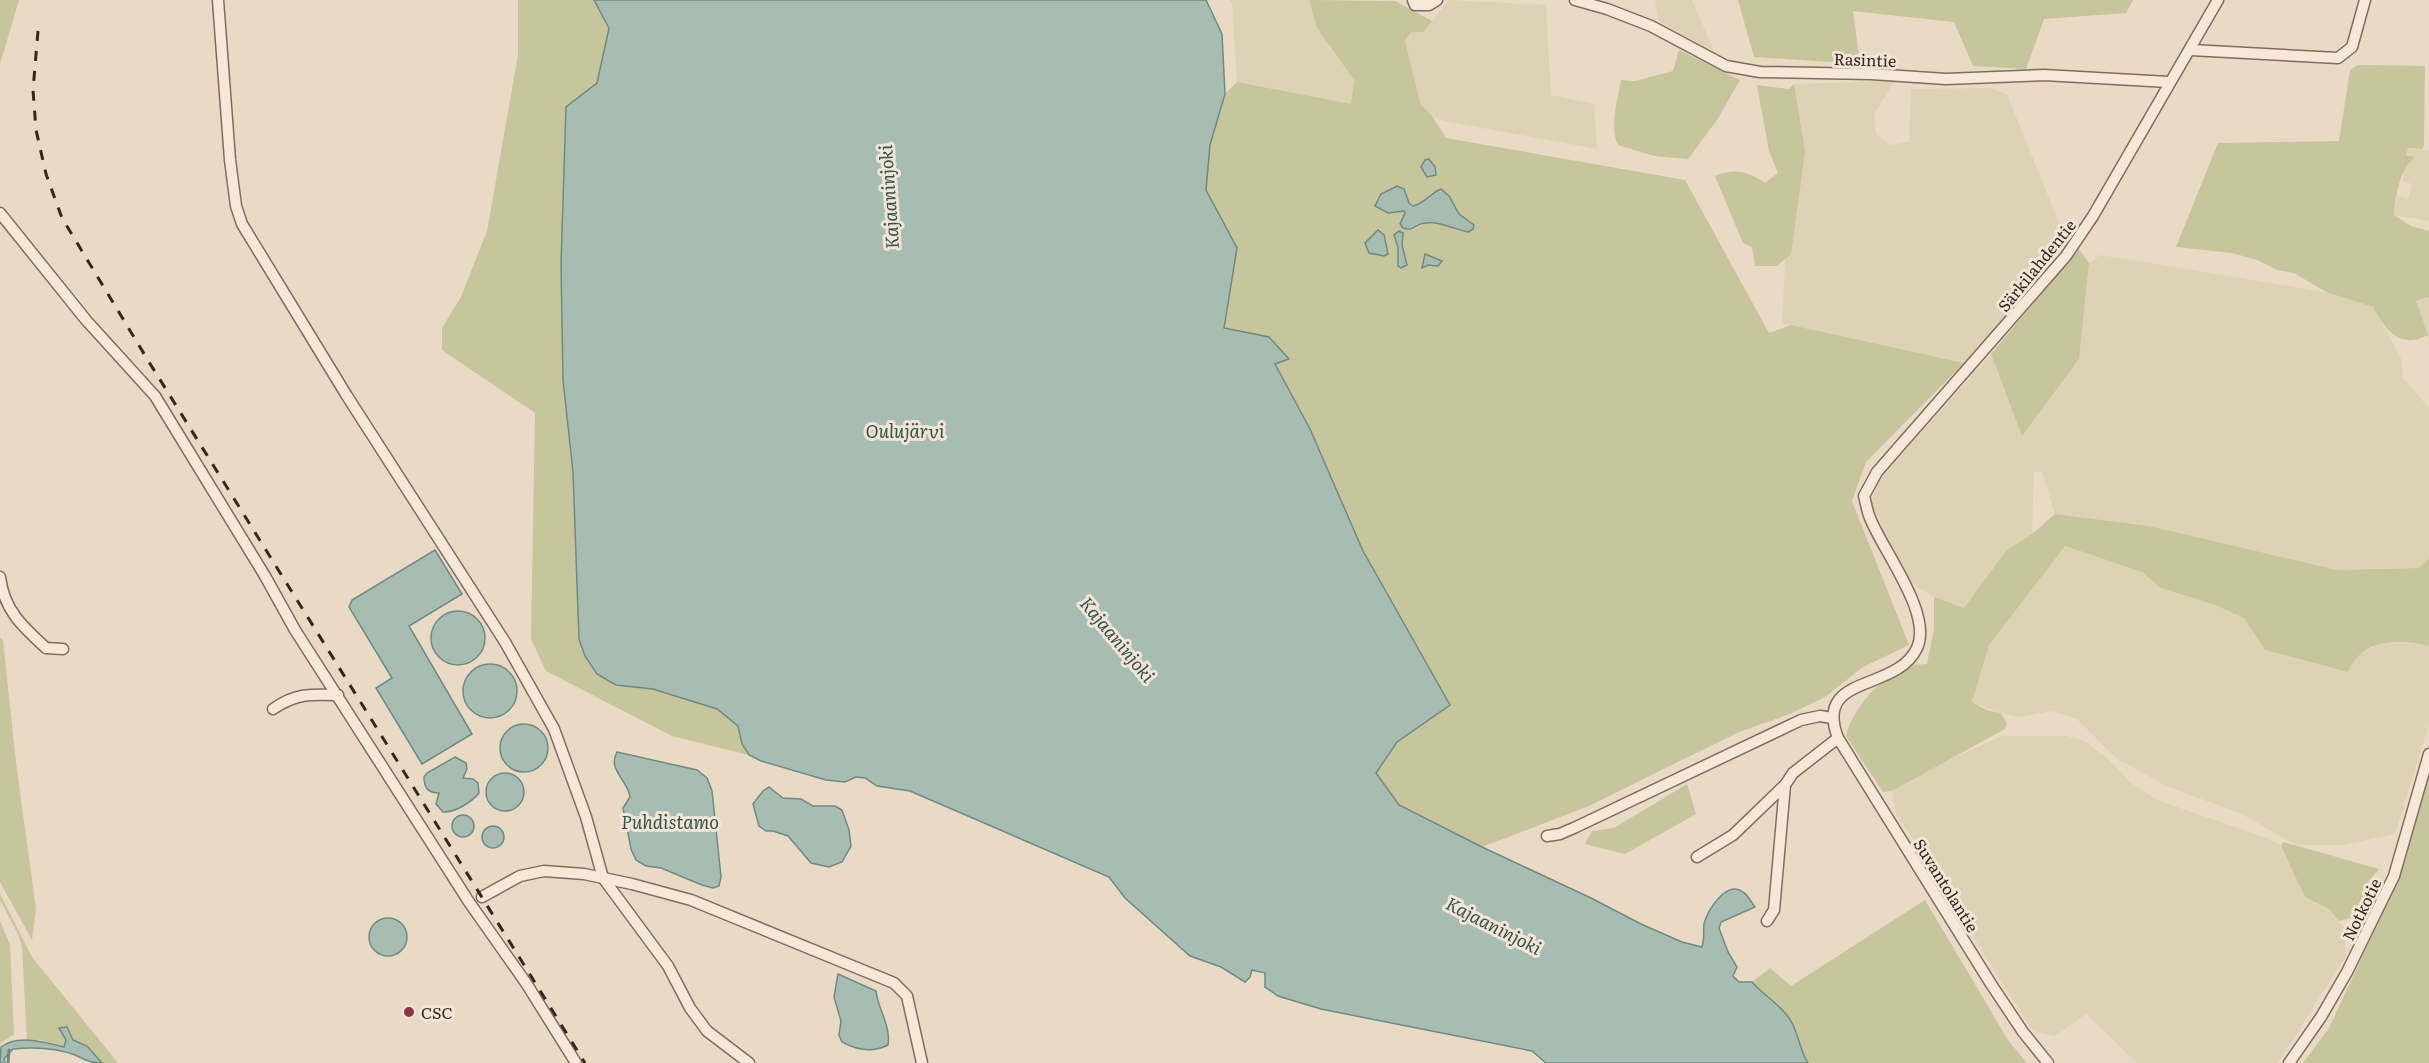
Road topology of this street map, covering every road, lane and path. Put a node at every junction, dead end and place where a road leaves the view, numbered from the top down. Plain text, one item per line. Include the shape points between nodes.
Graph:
1 (218, 0) edge
2 (1413, 0) edge
3 (1437, 0) edge
4 (1575, 0) edge
5 (2218, 0) edge
6 (2365, 0) edge
7 (2191, 50) junction
8 (2169, 82) junction
9 (0, 213) edge
10 (0, 577) edge
11 (63, 649) dead end
12 (338, 695) junction
13 (273, 709) dead end
14 (1832, 718) junction
15 (1838, 738) junction
16 (2429, 754) edge
17 (1785, 785) junction
18 (1547, 836) dead end
19 (1697, 857) dead end
20 (603, 878) junction
21 (482, 897) dead end
22 (1767, 921) dead end
23 (576, 1063) edge
24 (749, 1063) edge
25 (922, 1063) edge
26 (2048, 1063) edge
27 (2289, 1063) edge

1 - 20 street via 230,160 242,224 504,642 554,729
2 - 3 street via 1415,5 1422,6
4 - 8 street, Rasintie via 1651,26 1726,66 1760,72 1946,79 2044,75
5 - 7 street, Särkilahdentie
6 - 7 street via 2352,47 2338,58
7 - 8 street, Särkilahdentie
8 - 14 street, Särkilahdentie via 2066,256 1877,472 1864,496 1869,517 1911,598 1921,635 1908,662 1842,694
9 - 12 street via 86,320 155,396
10 - 11 street via 11,613 46,648
12 - 13 street via 299,695
12 - 23 street
14 - 15 street, Suvantolantie
14 - 18 street via 1801,720 1571,829
15 - 17 street via 1793,773
15 - 26 street, Suvantolantie via 1991,984
16 - 27 street, Notkotie via 2394,876 2342,981
17 - 19 street via 1733,835
17 - 22 street via 1774,909
20 - 21 street via 544,871 520,876
20 - 24 street via 668,966 707,1031
20 - 25 street via 691,900 894,983 907,996

